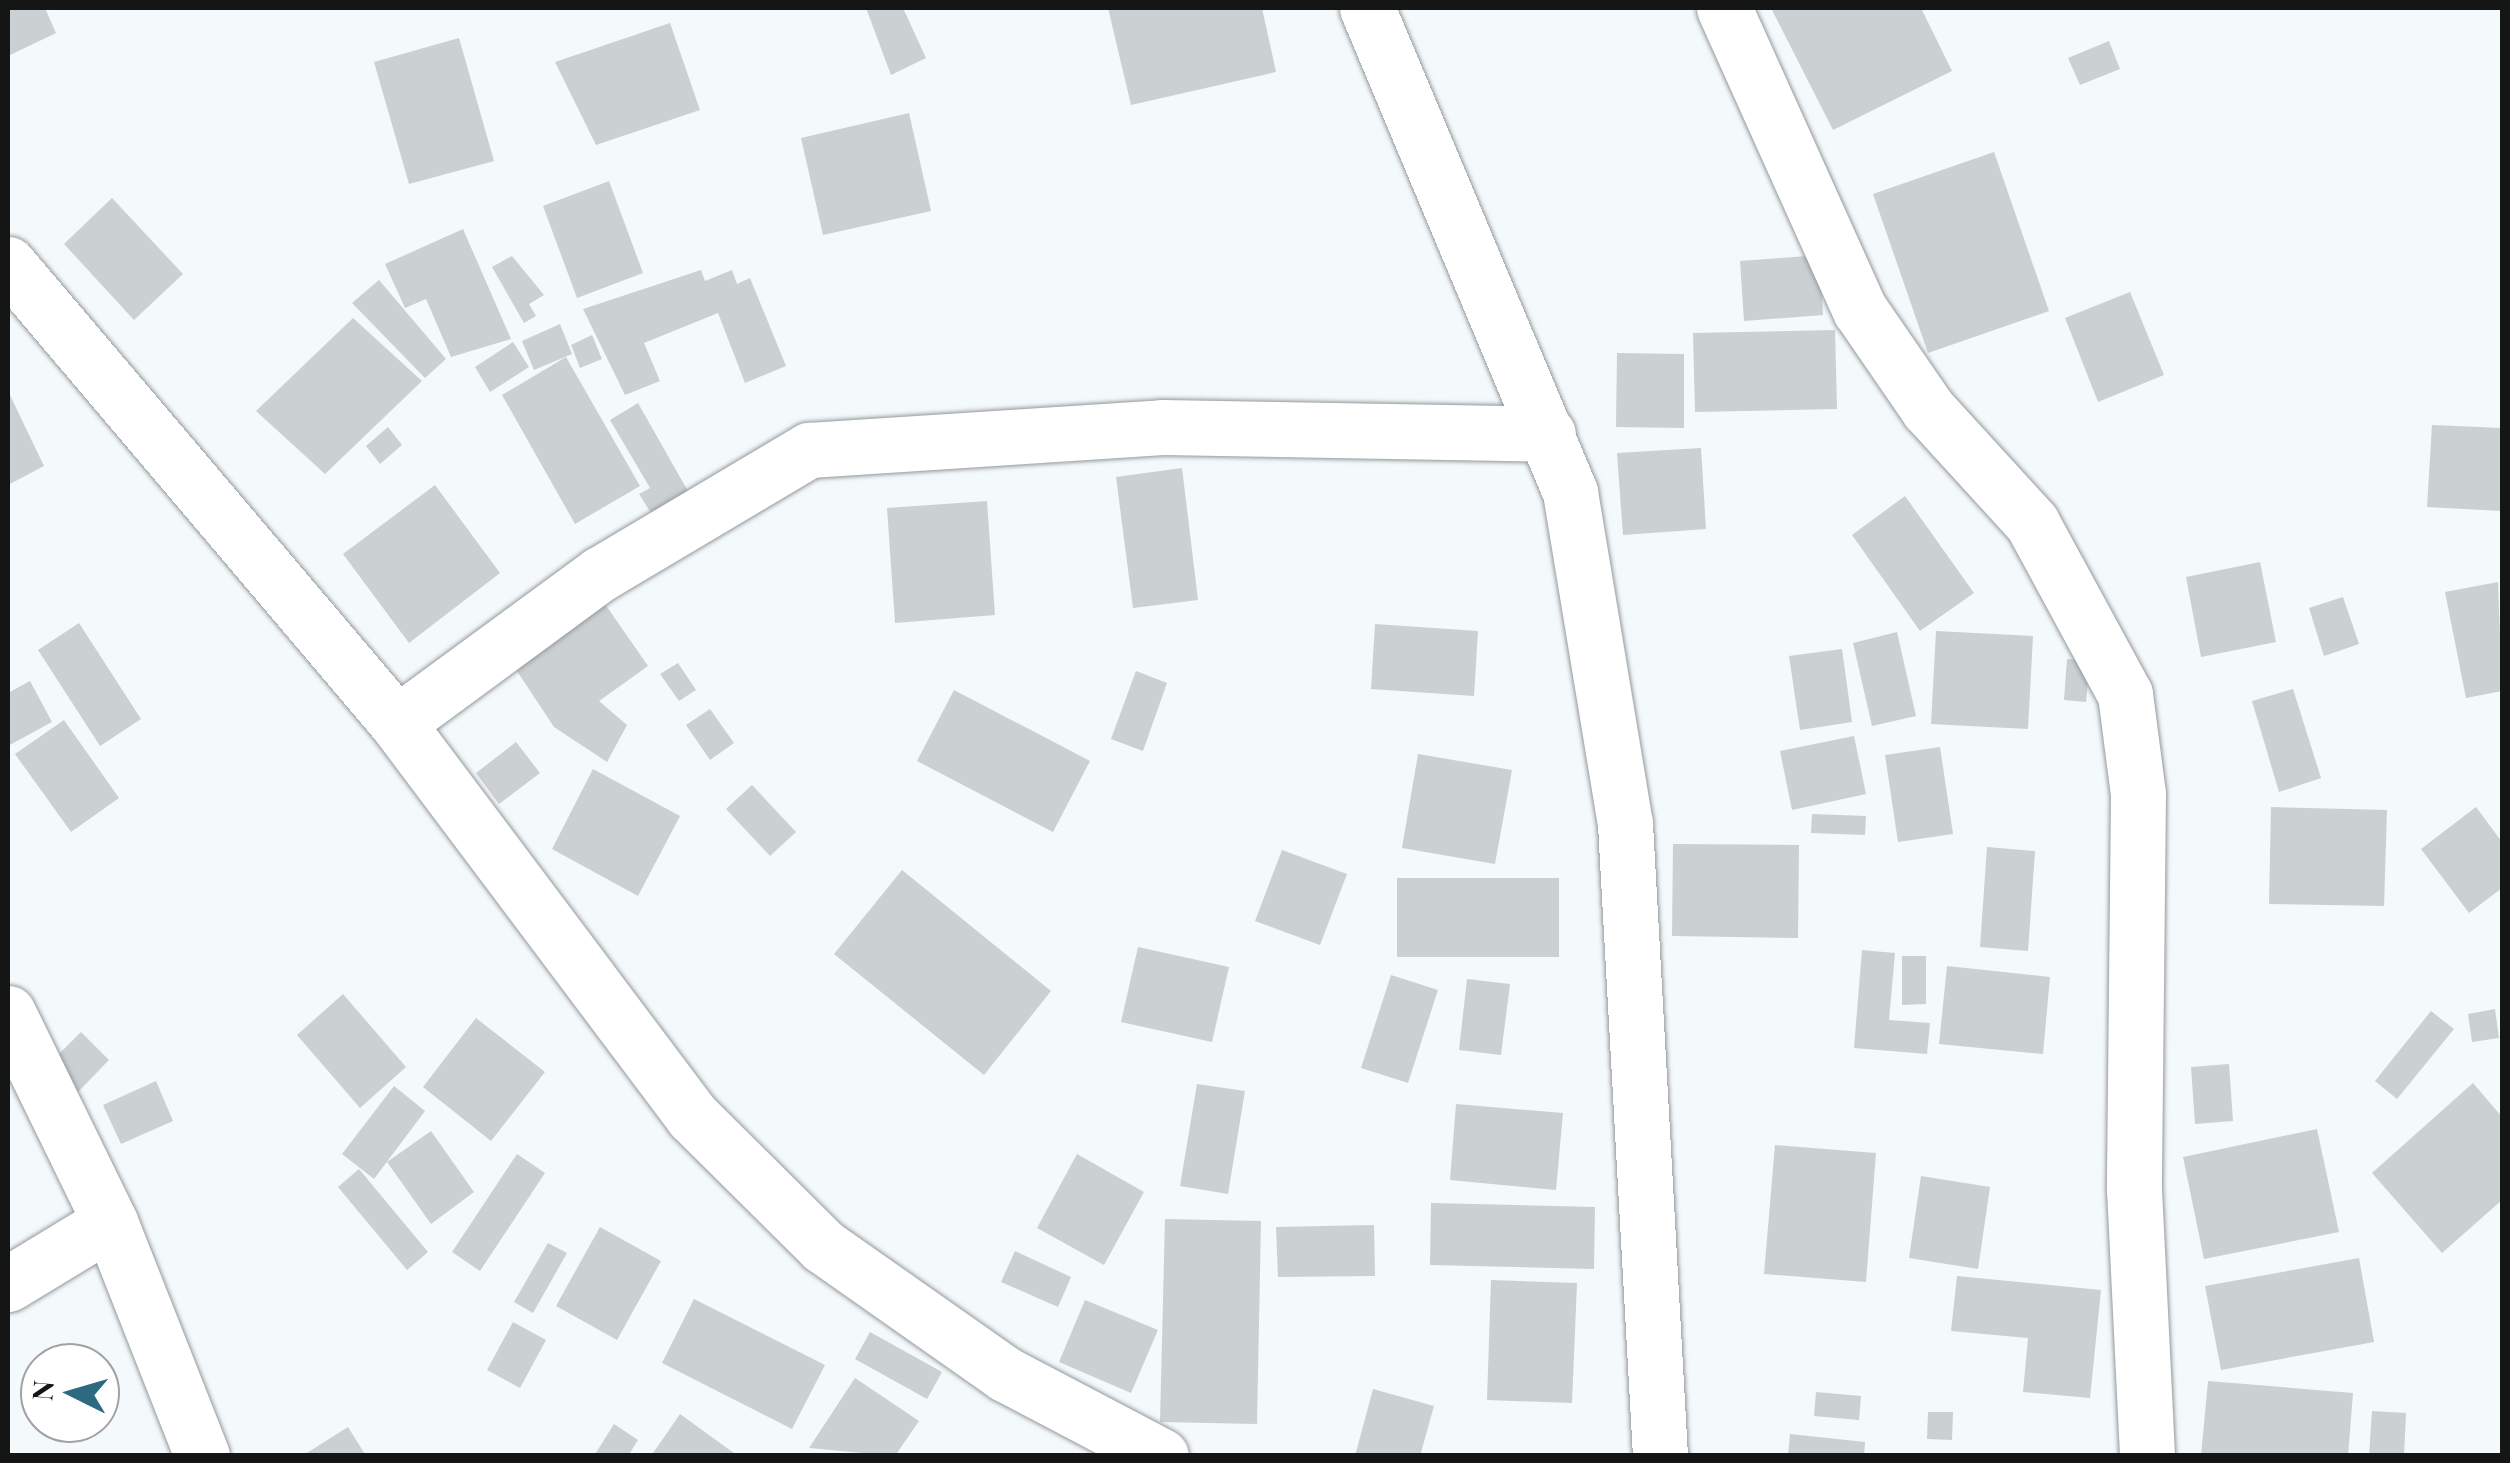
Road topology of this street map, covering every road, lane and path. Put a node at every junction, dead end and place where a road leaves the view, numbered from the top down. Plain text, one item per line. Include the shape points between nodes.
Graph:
1 (1367, 8) edge
2 (1724, 8) edge
3 (8, 264) edge
4 (1548, 434) junction
5 (397, 723) junction
6 (8, 1013) edge
7 (110, 1222) junction
8 (8, 1284) edge
9 (202, 1456) edge
10 (1161, 1456) edge
11 (1660, 1456) edge
12 (2147, 1456) edge

1 - 4 street
2 - 12 street via 1860,310 1928,409 2032,523 2125,694 2138,794 2134,1189
3 - 5 street
4 - 5 street via 1162,428 809,450 600,574
4 - 11 street via 1570,492 1625,824
5 - 10 street via 693,1118 823,1246 1005,1374
6 - 7 street
7 - 8 street
7 - 9 street

